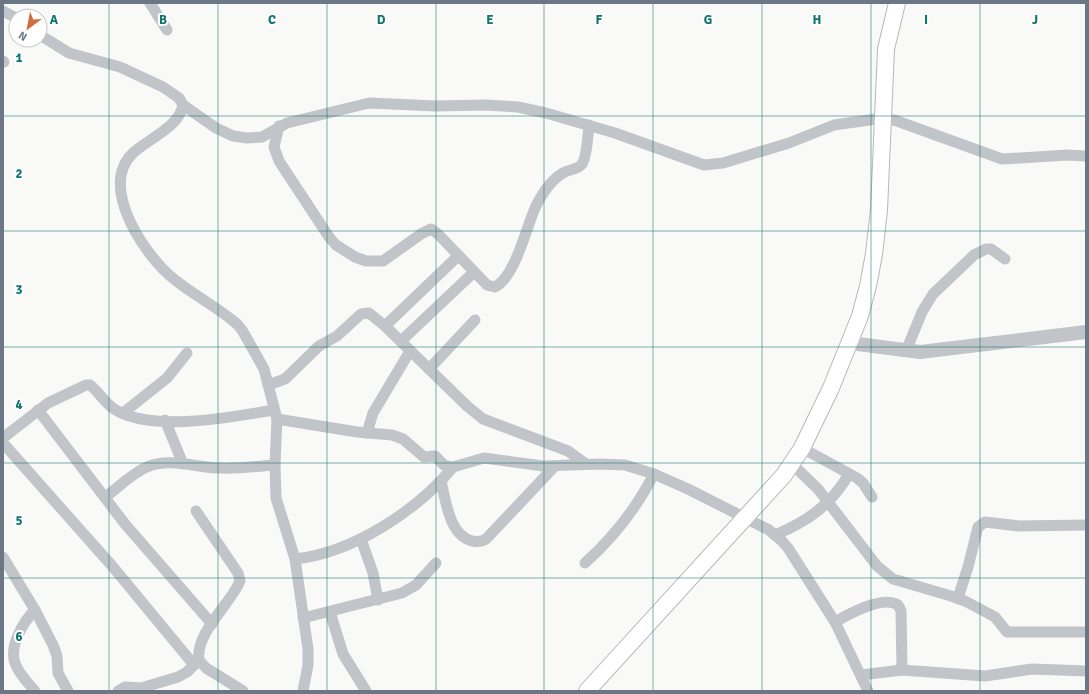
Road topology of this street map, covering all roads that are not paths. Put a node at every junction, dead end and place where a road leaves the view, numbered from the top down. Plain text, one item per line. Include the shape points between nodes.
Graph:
1 (150, 3) edge
2 (897, 3) edge
3 (167, 30) dead end
4 (48, 40) edge
5 (183, 105) junction
6 (884, 118) junction
7 (589, 125) junction
8 (280, 126) junction
9 (1086, 156) edge
10 (458, 256) junction
11 (1005, 259) dead end
12 (474, 272) junction
13 (475, 320) dead end
14 (385, 326) junction
15 (1086, 332) edge
16 (400, 342) junction
17 (850, 343) junction
18 (410, 351) junction
19 (906, 351) junction
20 (187, 353) dead end
21 (429, 369) junction
22 (268, 384) junction
23 (38, 410) junction
24 (123, 413) junction
25 (275, 415) junction
26 (165, 420) junction
27 (367, 433) junction
28 (3, 438) edge
29 (3, 443) edge
30 (802, 448) junction
31 (183, 464) junction
32 (586, 464) junction
33 (792, 464) junction
34 (275, 465) junction
35 (555, 466) junction
36 (453, 467) junction
37 (654, 474) junction
38 (849, 474) junction
39 (441, 482) junction
40 (105, 498) junction
41 (872, 498) dead end
42 (828, 502) junction
43 (196, 511) dead end
44 (745, 518) junction
45 (1086, 525) edge
46 (775, 535) junction
47 (361, 539) junction
48 (3, 557) edge
49 (295, 559) junction
50 (436, 563) dead end
51 (585, 563) dead end
52 (958, 598) junction
53 (378, 600) junction
54 (35, 610) junction
55 (330, 612) junction
56 (303, 618) junction
57 (834, 622) junction
58 (212, 624) junction
59 (1086, 632) edge
60 (197, 663) junction
61 (902, 670) junction
62 (1086, 671) edge
63 (860, 675) junction
64 (35, 691) edge
65 (68, 691) edge
66 (118, 691) edge
67 (243, 691) edge
68 (303, 691) edge
69 (366, 691) edge
70 (587, 691) edge
71 (868, 691) edge

1 - 3 street
2 - 6 main road via 886,49
4 - 5 street via 69,53 120,68 163,87 179,98
5 - 8 street via 216,128 233,136 255,138 269,134
5 - 22 street via 178,118 141,146 124,165 120,183 123,203 139,237 167,272 230,318 242,330 264,369
6 - 7 street via 834,125 789,143 714,165 693,162
6 - 9 street via 1002,159
6 - 17 main road via 874,254 860,316
7 - 8 street via 518,107 377,103 314,115
7 - 12 street via 584,162 578,168 564,172 547,188 534,212 520,251 502,282 491,288
8 - 10 street via 274,147 276,157 329,237 345,252 366,261 383,261 431,229
10 - 12 street
10 - 14 street
11 - 19 street via 991,249 974,255 933,294 922,312
12 - 16 street
13 - 21 street
14 - 16 street
14 - 22 street via 369,313 361,314 337,336 313,351 285,379
15 - 19 street via 920,352
16 - 18 street
17 - 19 street
17 - 30 main road
18 - 21 street
18 - 27 street via 373,413
20 - 24 street via 167,378
21 - 32 street via 483,419 568,451
22 - 25 street
23 - 24 street via 57,398 90,385 106,402
23 - 28 street
23 - 40 street
24 - 26 street via 146,419
25 - 26 street
25 - 27 street
25 - 34 street
26 - 31 street
27 - 36 street via 398,437 424,457 435,456 444,465
29 - 60 street
30 - 33 main road
30 - 38 street
31 - 34 street via 220,468
31 - 40 street via 167,463 147,467
32 - 35 street
32 - 37 street via 625,465
33 - 42 street via 813,483
33 - 44 main road
34 - 49 street via 277,503
35 - 36 street via 484,458
35 - 39 street via 487,538 480,542 467,538 455,526
36 - 39 street
37 - 44 street via 694,491
37 - 51 street via 630,515 602,548
38 - 41 street via 863,483
38 - 42 street
39 - 47 street via 421,499
40 - 58 street
42 - 46 street via 804,522
42 - 52 street via 887,576
43 - 58 street via 240,577 239,584
44 - 46 street
44 - 70 main road
45 - 52 street via 1018,526 985,522 981,524
46 - 57 street via 788,548
47 - 49 street via 324,553
47 - 53 street via 373,573
48 - 54 street
49 - 56 street
50 - 53 street via 410,589
52 - 59 street via 995,617 1007,632
53 - 55 street
54 - 64 street via 21,627 14,658 16,667
54 - 65 street via 55,650 58,673
55 - 56 street
55 - 69 street via 343,654
56 - 68 street via 309,656
57 - 61 street via 865,607 891,602 898,605 901,611
57 - 63 street
58 - 60 street via 201,645
60 - 66 street via 178,677 141,688 125,687
60 - 67 street
61 - 62 street via 985,676 1032,669
61 - 63 street
63 - 71 street

